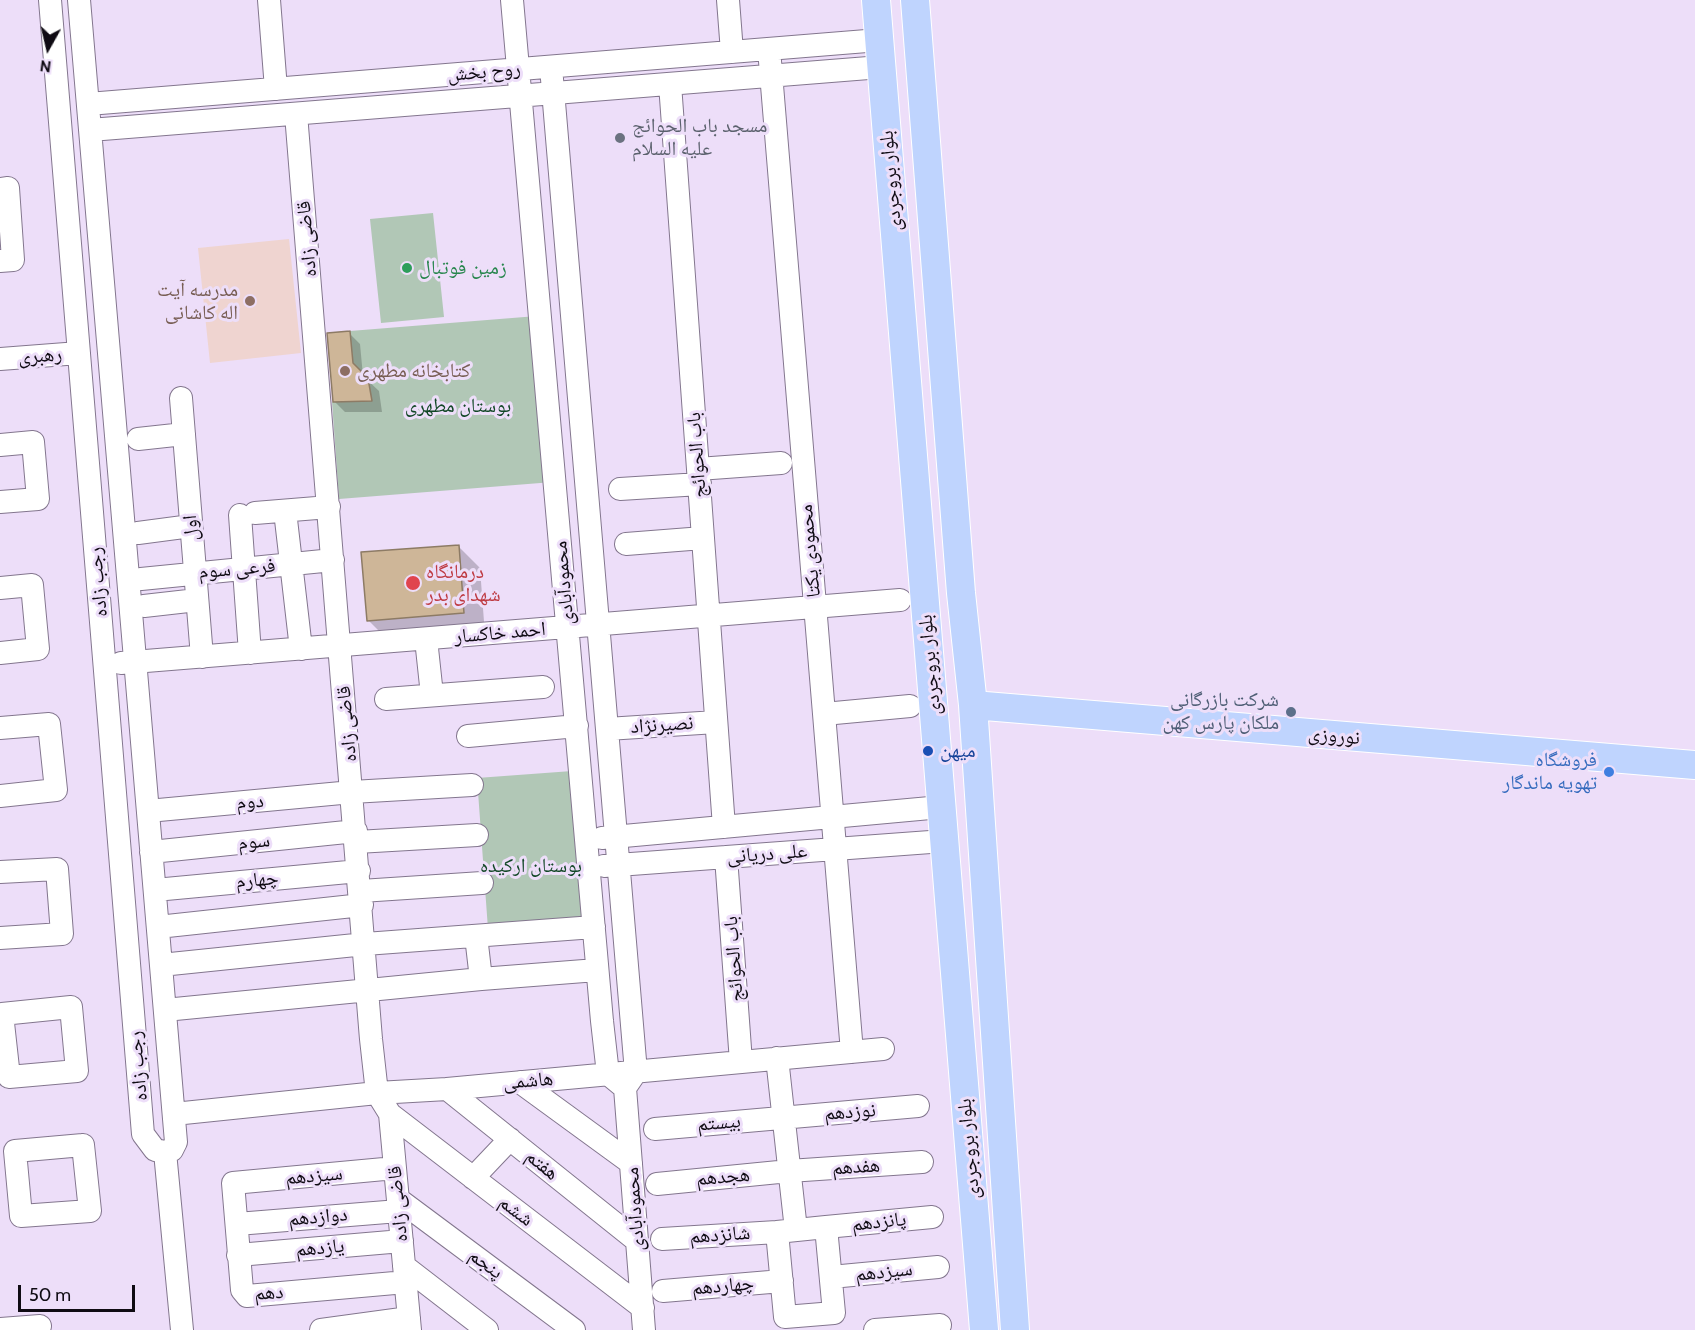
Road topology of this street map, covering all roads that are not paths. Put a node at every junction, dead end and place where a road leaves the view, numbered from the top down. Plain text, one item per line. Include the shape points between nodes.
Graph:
1 (50, 0) edge
2 (79, 0) edge
3 (269, 0) edge
4 (512, 0) edge
5 (728, 0) edge
6 (876, 0) edge
7 (915, 0) edge
8 (769, 49) junction
9 (732, 52) junction
10 (880, 54) junction
11 (551, 67) junction
12 (518, 69) junction
13 (772, 76) junction
14 (670, 84) junction
15 (276, 89) junction
16 (553, 93) junction
17 (520, 96) junction
18 (88, 104) junction
19 (296, 114) junction
20 (90, 130) junction
21 (0, 189) edge
22 (0, 261) edge
23 (79, 353) junction
24 (0, 359) edge
25 (181, 398) dead end
26 (184, 434) junction
27 (138, 439) dead end
28 (0, 445) edge
29 (781, 464) dead end
30 (699, 476) junction
31 (620, 489) dead end
32 (0, 502) edge
33 (329, 507) junction
34 (285, 511) junction
35 (191, 526) junction
36 (138, 532) dead end
37 (703, 538) junction
38 (626, 544) dead end
39 (333, 560) junction
40 (291, 564) junction
41 (244, 568) junction
42 (195, 573) junction
43 (141, 579) dead end
44 (0, 588) edge
45 (197, 600) junction
46 (900, 600) dead end
47 (144, 606) dead end
48 (815, 608) junction
49 (709, 616) junction
50 (598, 625) junction
51 (568, 627) junction
52 (426, 639) junction
53 (340, 646) junction
54 (301, 649) junction
55 (0, 653) edge
56 (250, 653) junction
57 (202, 657) junction
58 (135, 663) junction
59 (105, 664) junction
60 (543, 687) dead end
61 (432, 695) junction
62 (386, 699) dead end
63 (973, 705) junction
64 (910, 706) dead end
65 (824, 714) junction
66 (716, 722) junction
67 (577, 726) junction
68 (0, 728) edge
69 (607, 729) junction
70 (468, 736) dead end
71 (1695, 765) edge
72 (472, 785) dead end
73 (352, 792) junction
74 (0, 796) edge
75 (941, 807) junction
76 (148, 811) junction
77 (832, 817) junction
78 (724, 827) junction
79 (477, 835) dead end
80 (356, 837) junction
81 (616, 837) junction
82 (587, 839) junction
83 (944, 841) junction
84 (835, 849) junction
85 (152, 852) junction
86 (726, 857) junction
87 (618, 865) junction
88 (590, 867) junction
89 (0, 872) edge
90 (482, 883) dead end
91 (361, 889) junction
92 (154, 890) junction
93 (158, 927) junction
94 (594, 927) junction
95 (476, 936) junction
96 (0, 938) edge
97 (365, 944) junction
98 (161, 965) junction
99 (597, 970) junction
100 (481, 979) junction
101 (368, 991) junction
102 (165, 1010) junction
103 (883, 1049) dead end
104 (852, 1052) junction
105 (777, 1058) junction
106 (741, 1062) junction
107 (623, 1078) junction
108 (520, 1082) junction
109 (447, 1089) junction
110 (378, 1093) junction
111 (918, 1106) dead end
112 (174, 1114) junction
113 (390, 1114) junction
114 (783, 1117) junction
115 (655, 1129) dead end
116 (510, 1139) junction
117 (170, 1147) junction
118 (922, 1162) dead end
119 (631, 1163) junction
120 (395, 1168) junction
121 (789, 1171) junction
122 (473, 1178) junction
123 (233, 1183) joint
124 (657, 1184) dead end
125 (399, 1205) junction
126 (932, 1217) dead end
127 (237, 1224) junction
128 (826, 1227) junction
129 (786, 1231) junction
130 (662, 1239) dead end
131 (402, 1241) junction
132 (637, 1241) junction
133 (238, 1255) junction
134 (938, 1267) dead end
135 (405, 1274) junction
136 (831, 1277) junction
137 (782, 1281) junction
138 (663, 1291) dead end
139 (643, 1319) edge
140 (806, 1323) edge
141 (410, 1324) edge
142 (940, 1324) dead end
143 (40, 1326) dead end
144 (0, 1329) edge
145 (182, 1330) edge
146 (321, 1330) edge
147 (487, 1330) edge
148 (574, 1330) edge
149 (875, 1330) edge
150 (984, 1330) edge
151 (1015, 1330) edge

1 - 23 street, رجب زاده
2 - 18 street, رجب زاده
3 - 15 street
4 - 12 street, محمودآبادی
5 - 9 street
6 - 10 main road, بلوار بروجردی
7 - 63 main road, بلوار بروجردی
8 - 9 street, روح بخش
8 - 10 street, روح بخش
8 - 13 street, محمودی یکتا
9 - 11 street, روح بخش
10 - 13 street, روح بخش
10 - 75 main road, بلوار بروجردی
11 - 12 street, روح بخش
11 - 16 street, محمودآبادی
12 - 15 street, روح بخش
12 - 17 street, محمودآبادی
13 - 14 street, روح بخش
13 - 48 street, محمودی یکتا
14 - 16 street, روح بخش
14 - 30 street, باب الحوائج
15 - 18 street, روح بخش
16 - 17 street, روح بخش
16 - 50 street, محمودآبادی
17 - 19 street, روح بخش
17 - 51 street, محمودآبادی
18 - 20 street, رجب زاده
19 - 20 street, روح بخش
19 - 33 street, قاضی زاده
20 - 58 street, رجب زاده
21 - 22 street via 8,188 13,260
23 - 24 street, رهبری
23 - 59 street, رجب زاده
25 - 26 street, اول
26 - 27 street
26 - 35 street, اول
28 - 32 street via 33,442 38,499
29 - 30 street
30 - 31 street
30 - 37 street, باب الحوائج
33 - 34 street
33 - 39 street, قاضی زاده
34 - 40 street
34 - 41 street via 247,514
35 - 36 street
35 - 42 street, اول
37 - 38 street
37 - 49 street, باب الحوائج
39 - 40 street, فرعی سوم
39 - 53 street, قاضی زاده
40 - 41 street, فرعی سوم
40 - 54 street
41 - 42 street, فرعی سوم
41 - 56 street
42 - 43 street, فرعی سوم
42 - 45 street, اول
44 - 55 street via 32,585 38,649
45 - 47 street
45 - 57 street, اول
46 - 48 street, احمد خاکسار
48 - 49 street, احمد خاکسار
48 - 65 street, محمودی یکتا
49 - 50 street, احمد خاکسار
49 - 66 street, باب الحوائج
50 - 51 street, احمد خاکسار
50 - 69 street, محمودآبادی
51 - 52 street, احمد خاکسار
51 - 67 street, محمودآبادی
52 - 53 street, احمد خاکسار
52 - 61 street
53 - 54 street, احمد خاکسار
53 - 73 street, قاضی زاده
54 - 56 street, احمد خاکسار
56 - 57 street, احمد خاکسار
57 - 58 street, احمد خاکسار
58 - 59 street, احمد خاکسار
58 - 76 street, رجب زاده
59 - 117 street, رجب زاده via 143,1134 155,1150
60 - 61 street
61 - 62 street
63 - 71 main road, نوروزی
63 - 151 main road, بلوار بروجردی
64 - 65 street
65 - 77 street, محمودی یکتا
66 - 69 street, نصیرنژاد
66 - 78 street, باب الحوائج
67 - 70 street
67 - 82 street, محمودآبادی
68 - 74 street via 49,724 56,790
69 - 81 street, محمودآبادی
72 - 73 street, دوم
73 - 76 street, دوم
73 - 80 street, قاضی زاده
75 - 77 street
75 - 83 main road, بلوار بروجردی
76 - 85 street, رجب زاده
77 - 78 street
77 - 84 street, محمودی یکتا
78 - 81 street
79 - 80 street, سوم
80 - 85 street, سوم
80 - 91 street, قاضی زاده
81 - 82 street
81 - 87 street, محمودآبادی
82 - 88 street, محمودآبادی
83 - 84 street, علی دریانی
83 - 150 main road, بلوار بروجردی
84 - 86 street, علی دریانی
84 - 104 street, محمودی یکتا
85 - 92 street, رجب زاده
86 - 87 street, علی دریانی
86 - 106 street, باب الحوائج
87 - 88 street, علی دریانی
87 - 107 street, محمودآبادی
88 - 94 street, محمودآبادی
89 - 96 street via 57,869 62,934
90 - 91 street
91 - 92 street, چهارم
91 - 93 street
91 - 97 street, قاضی زاده
92 - 93 street, رجب زاده
93 - 98 street, رجب زاده
94 - 95 street
94 - 99 street, محمودآبادی
95 - 97 street
95 - 100 street
97 - 98 street
97 - 101 street, قاضی زاده
98 - 102 street, رجب زاده
99 - 100 street
99 - 107 street, محمودآبادی
100 - 101 street
101 - 102 street
101 - 110 street, قاضی زاده
102 - 112 street, رجب زاده
103 - 104 street, هاشمی
104 - 105 street, هاشمی
105 - 106 street, هاشمی
105 - 114 street
106 - 107 street, هاشمی
107 - 108 street, هاشمی
107 - 119 street, محمودآبادی
108 - 109 street, هاشمی
108 - 119 street
109 - 110 street, هاشمی
109 - 116 street, هفتم
110 - 112 street, هاشمی
110 - 113 street, قاضی زاده
111 - 114 street, نوزدهم
112 - 117 street, رجب زاده
113 - 120 street, قاضی زاده
113 - 122 street, ششم
114 - 115 street, بیستم
114 - 121 street
116 - 122 street
116 - 132 street, هفتم
117 - 145 street, رجب زاده
118 - 121 street, هفدهم
119 - 132 street, محمودآبادی
120 - 123 street, سیزدهم
120 - 125 street, قاضی زاده
121 - 124 street, هجدهم
121 - 129 street
122 - 139 street, ششم
123 - 127 street, دهم
125 - 127 street, دوازدهم
125 - 131 street, قاضی زاده
125 - 148 street, پنجم
126 - 128 street, پانزدهم
127 - 133 street, دهم
128 - 129 street, پانزدهم
128 - 136 street
129 - 130 street, شانزدهم
129 - 137 street
131 - 133 street, یازدهم
131 - 135 street, قاضی زاده
132 - 139 street, محمودآبادی
133 - 135 street, دهم via 242,1290 247,1296
134 - 136 street, سیزدهم
135 - 141 street, قاضی زاده
135 - 147 street
136 - 140 street via 834,1313
137 - 138 street, چهاردهم
137 - 140 street via 785,1317
141 - 146 street
142 - 149 street
143 - 144 street

